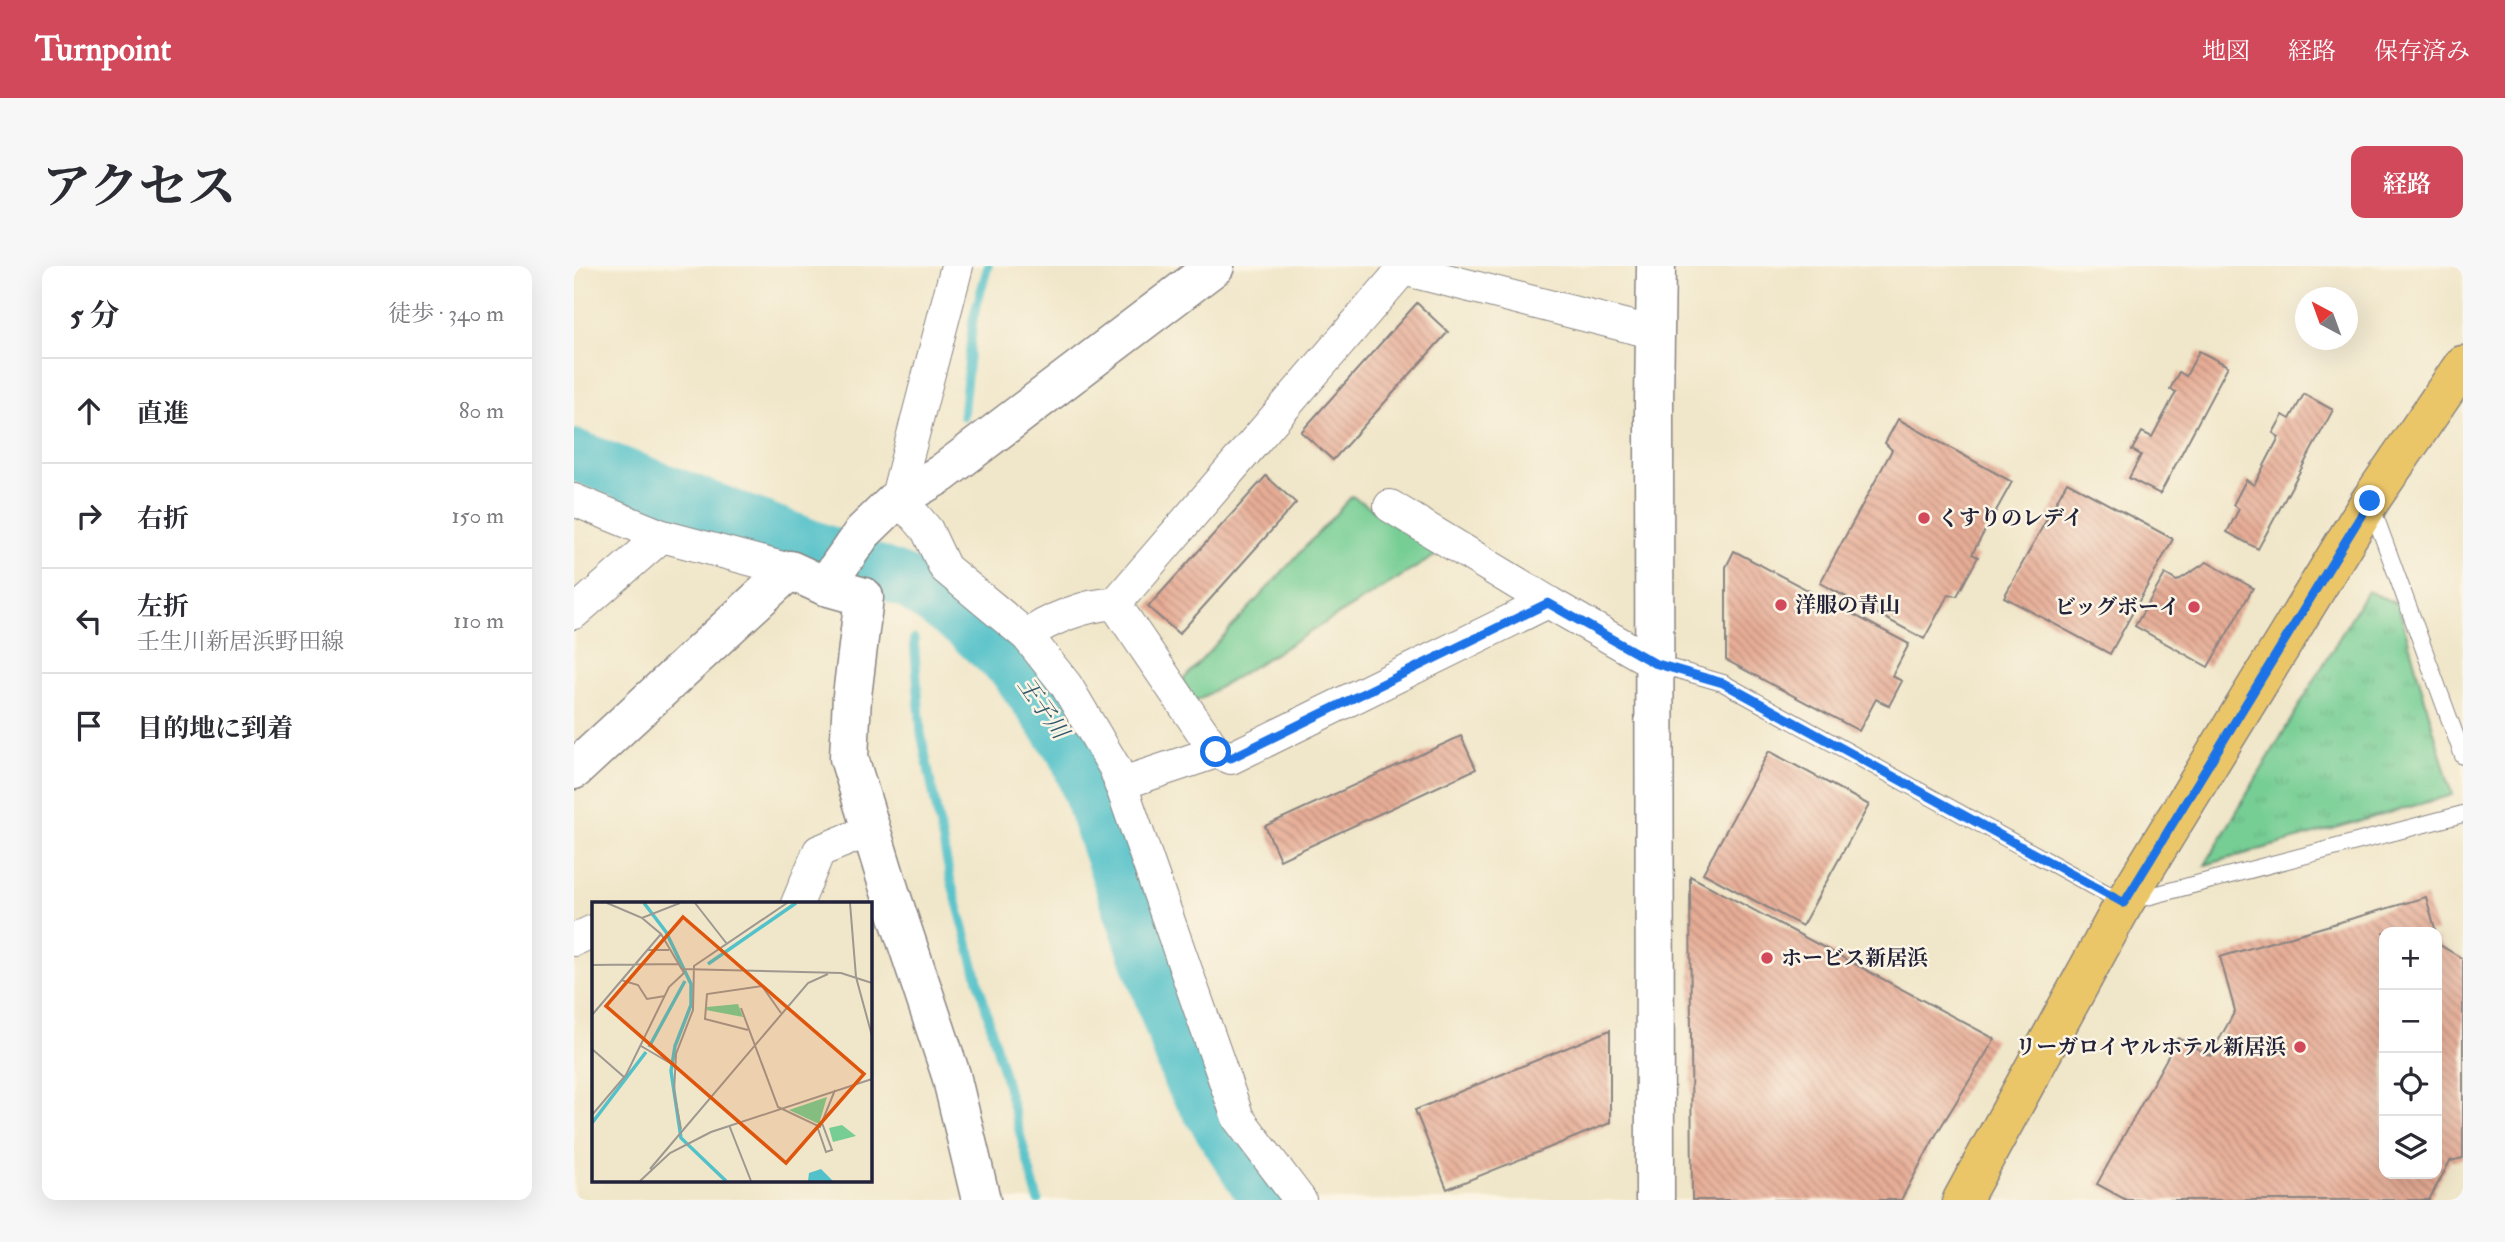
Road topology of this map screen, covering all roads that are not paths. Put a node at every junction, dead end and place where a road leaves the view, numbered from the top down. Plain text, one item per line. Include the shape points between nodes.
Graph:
1 (957, 266) edge
2 (1214, 266) edge
3 (1656, 266) edge
4 (1400, 267) edge
5 (1655, 333) junction
6 (2463, 365) edge
7 (574, 500) edge
8 (895, 500) junction
9 (2370, 501) junction
10 (1390, 506) dead end
11 (662, 536) junction
12 (790, 570) junction
13 (825, 586) junction
14 (1548, 603) junction
15 (1115, 604) junction
16 (574, 613) edge
17 (1027, 636) junction
18 (1654, 663) junction
19 (1216, 752) junction
20 (2463, 756) edge
21 (574, 770) edge
22 (1120, 784) junction
23 (2460, 817) edge
24 (871, 830) junction
25 (798, 902) edge
26 (2124, 903) junction
27 (592, 931) edge
28 (574, 940) edge
29 (1290, 1198) edge
30 (981, 1200) edge
31 (1655, 1200) edge
32 (1962, 1200) edge

1 - 8 street
2 - 8 street via 941,474
3 - 5 street
4 - 5 street
4 - 15 street
5 - 18 street
6 - 9 main road
7 - 11 street
8 - 13 street via 863,532
8 - 17 street via 927,530 945,568
9 - 20 lane
9 - 26 main road
10 - 14 street
11 - 12 street
11 - 16 street
12 - 13 street
12 - 21 street
13 - 24 street via 864,597 849,758
14 - 18 street
14 - 19 street via 1231,758
15 - 17 street via 1101,603 1039,626
15 - 19 street
17 - 22 street via 1066,685
18 - 26 lane via 1723,683
18 - 31 street
19 - 22 street
22 - 29 street via 1238,1118
23 - 26 lane
24 - 25 street via 819,851
24 - 30 street via 951,1075
26 - 32 main road
27 - 28 street

